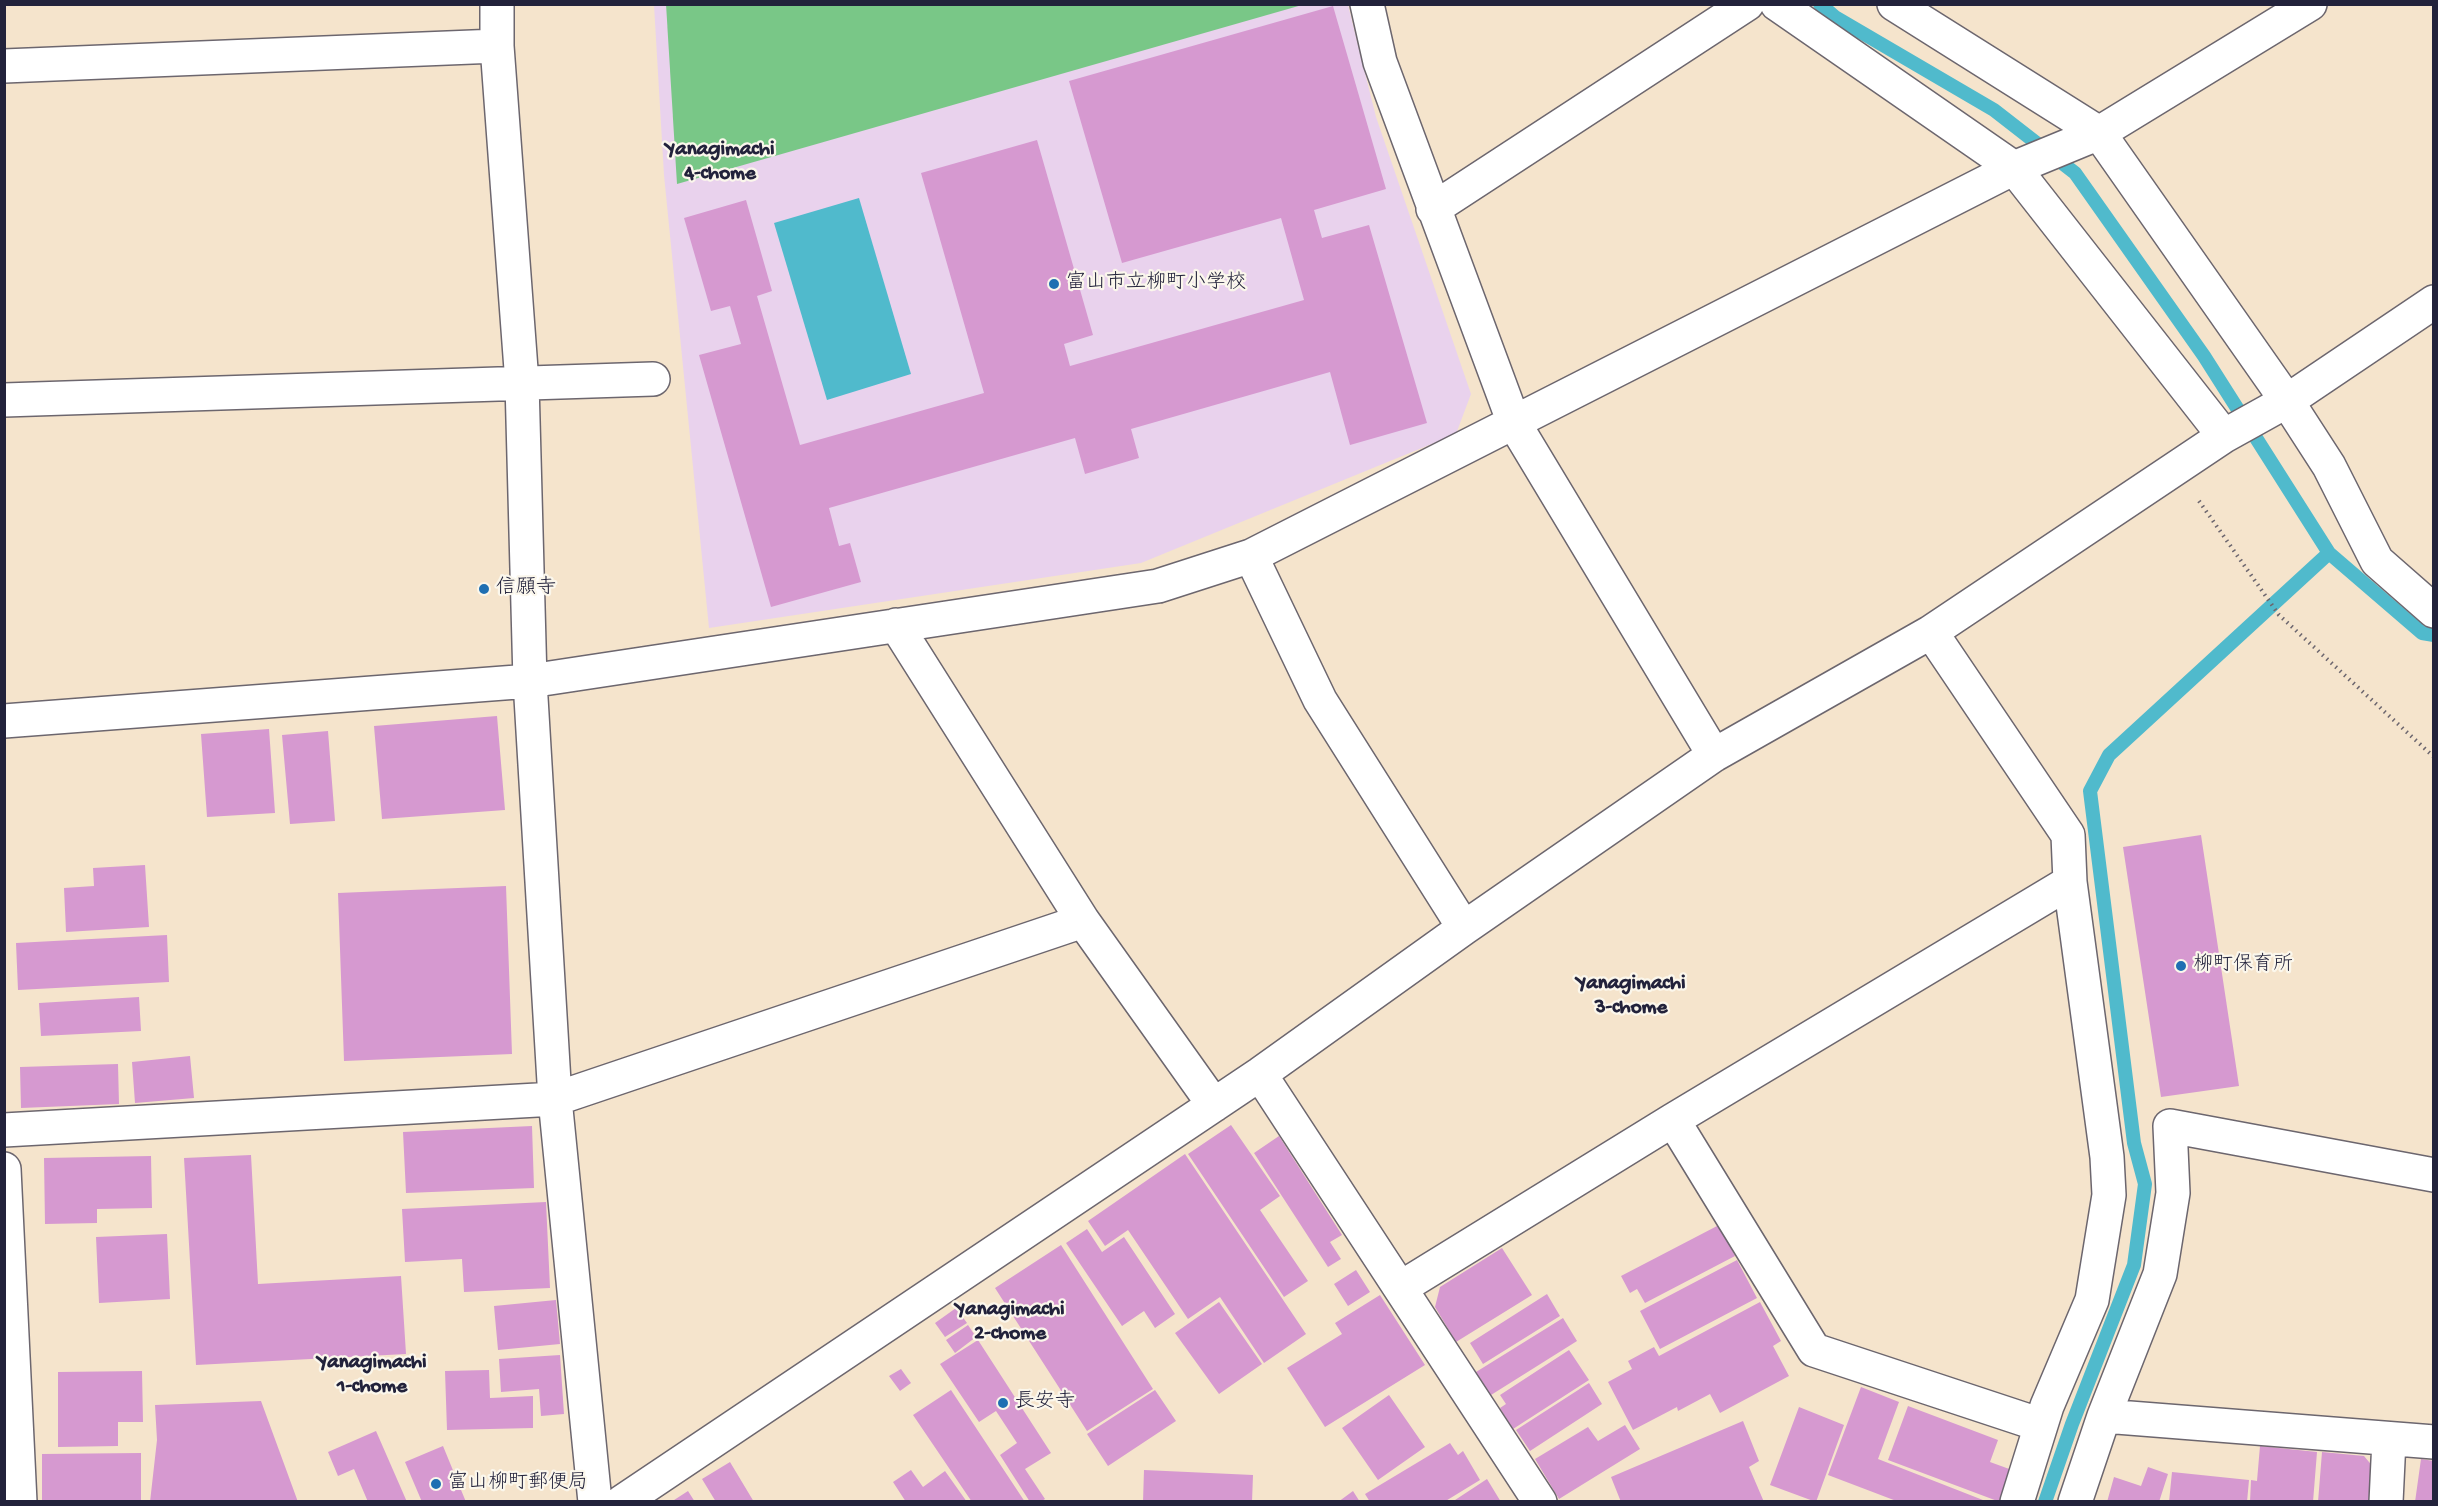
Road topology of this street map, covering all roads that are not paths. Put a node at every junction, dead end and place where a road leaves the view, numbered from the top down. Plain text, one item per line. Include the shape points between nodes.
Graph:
1 (496, 4) edge
2 (1367, 4) edge
3 (1747, 4) edge
4 (1777, 4) edge
5 (1894, 4) edge
6 (2310, 4) edge
7 (497, 46) junction
8 (4, 66) edge
9 (2099, 133) junction
10 (2014, 168) junction
11 (1433, 209) junction
12 (2433, 302) edge
13 (653, 379) dead end
14 (522, 383) junction
15 (4, 400) edge
16 (2287, 401) junction
17 (1514, 423) junction
18 (2224, 436) junction
19 (1251, 556) junction
20 (2433, 611) edge
21 (896, 625) junction
22 (1931, 632) junction
23 (530, 681) junction
24 (4, 720) edge
25 (1714, 755) junction
26 (2070, 882) junction
27 (1083, 921) junction
28 (1464, 928) junction
29 (1260, 1074) junction
30 (555, 1099) junction
31 (1214, 1105) junction
32 (1673, 1120) junction
33 (4, 1130) edge
34 (4, 1169) edge
35 (2433, 1175) edge
36 (1402, 1287) junction
37 (2104, 1416) junction
38 (2041, 1425) junction
39 (2389, 1440) junction
40 (2433, 1442) edge
41 (20, 1502) edge
42 (595, 1502) edge
43 (622, 1502) edge
44 (1540, 1502) edge
45 (2017, 1502) edge
46 (2076, 1502) edge
47 (2386, 1502) edge

1 - 7 street
2 - 11 street via 1380,62
3 - 11 street
4 - 10 street
5 - 9 street
6 - 9 street
7 - 8 street
7 - 14 street
9 - 10 street
9 - 16 street
10 - 17 street
10 - 18 street
11 - 17 street
12 - 16 street
13 - 14 street
14 - 15 street
14 - 23 street
16 - 18 street
16 - 20 street via 2329,466 2377,561
17 - 19 street
17 - 25 street
18 - 22 street
19 - 21 street via 1158,586
19 - 28 street via 1320,700
21 - 23 street
21 - 27 street
22 - 25 street
22 - 26 street via 2068,835
23 - 24 street
23 - 30 street
25 - 28 street
26 - 32 street
26 - 38 street via 2109,1195 2092,1300
27 - 30 street
27 - 31 street
28 - 29 street
29 - 31 street
29 - 36 street
30 - 33 street
30 - 42 street
31 - 43 street
32 - 36 street
32 - 38 street via 1814,1350
34 - 41 street
35 - 37 street via 2170,1126 2173,1193 2160,1274
36 - 44 street
37 - 39 street
37 - 46 street
38 - 45 street
39 - 40 street
39 - 47 street

